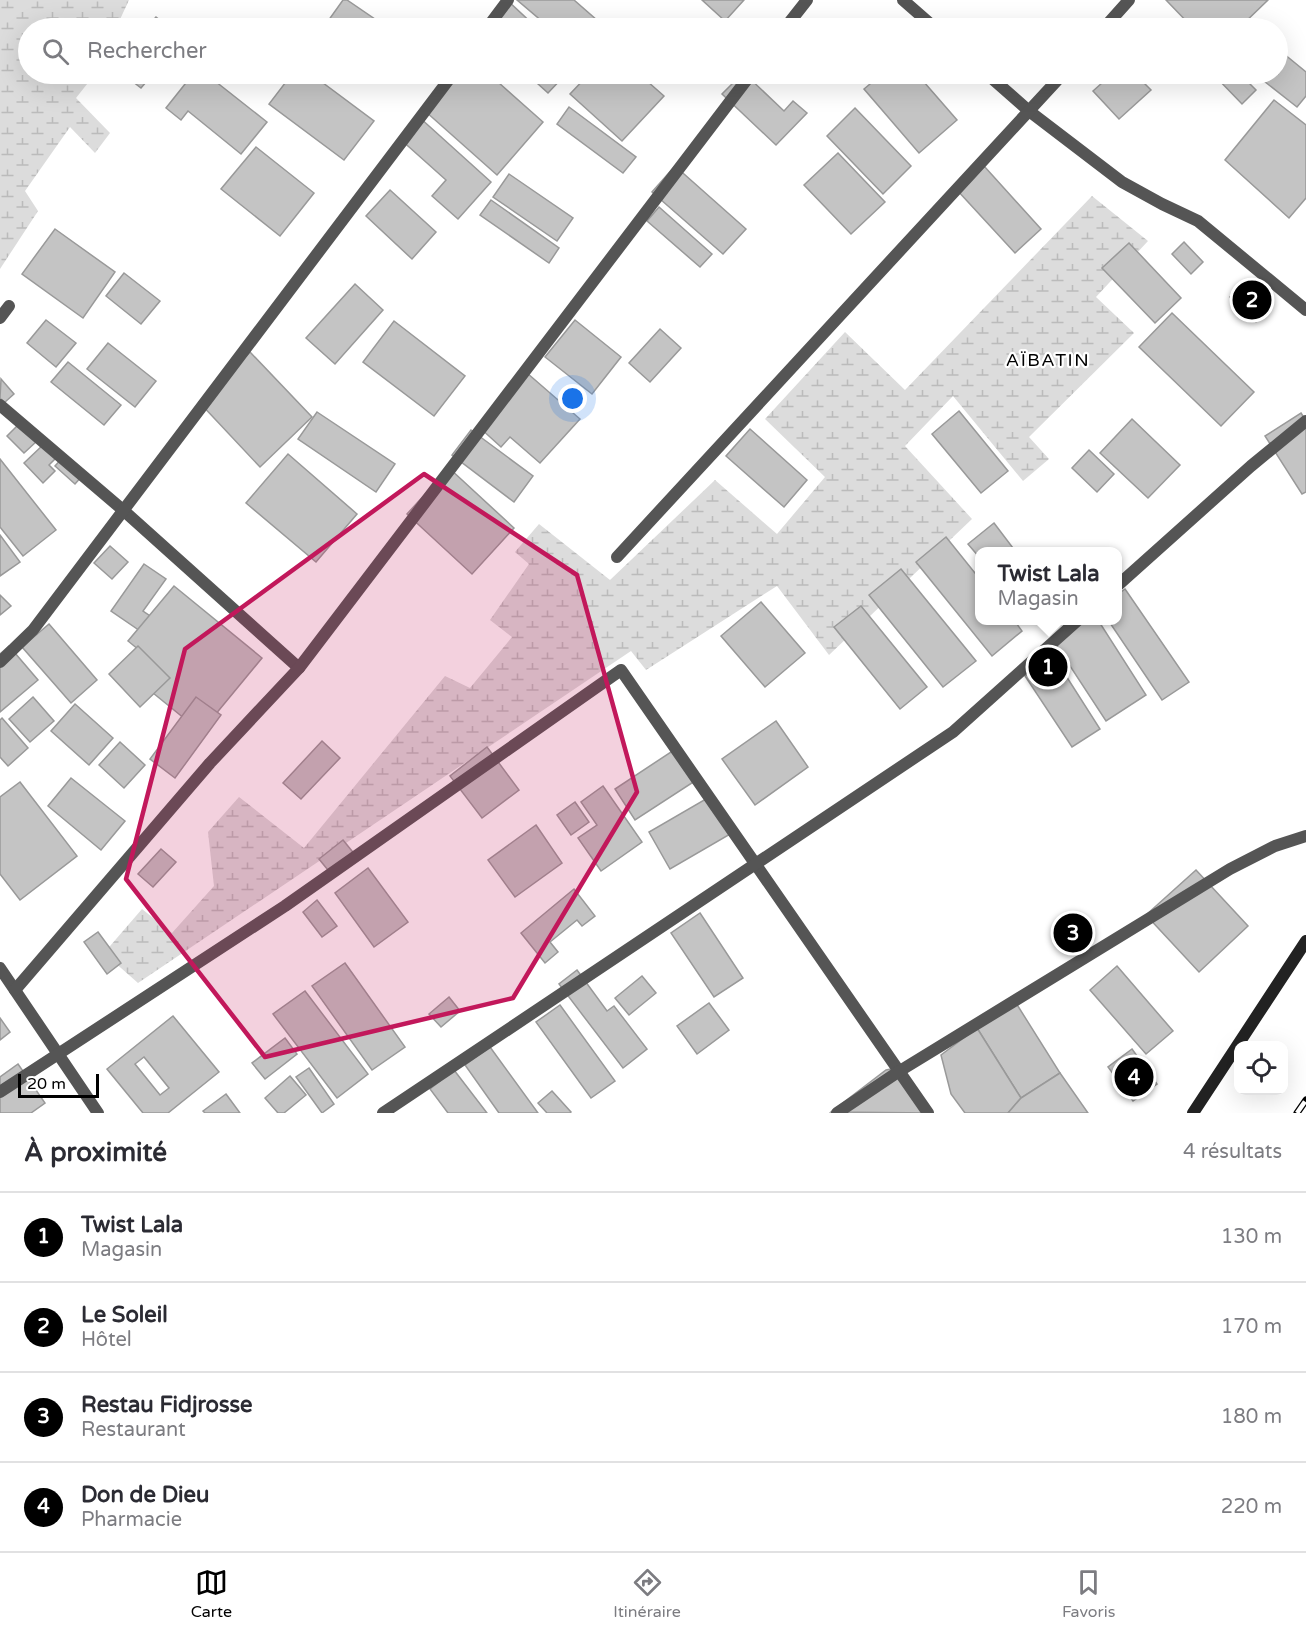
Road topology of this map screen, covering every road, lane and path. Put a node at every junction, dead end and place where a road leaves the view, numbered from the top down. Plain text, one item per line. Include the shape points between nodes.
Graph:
1 (508, 0) edge
2 (807, 0) edge
3 (903, 0) edge
4 (1129, 0) edge
5 (494, 18) edge
6 (793, 18) edge
7 (924, 18) edge
8 (1113, 18) edge
9 (445, 84) edge
10 (743, 84) edge
11 (998, 84) edge
12 (1054, 84) edge
13 (1029, 111) junction
14 (9, 306) dead end
15 (1306, 310) edge
16 (0, 318) edge
17 (0, 405) edge
18 (1306, 421) edge
19 (123, 510) junction
20 (617, 557) dead end
21 (1122, 582) edge
22 (1073, 625) edge
23 (0, 662) edge
24 (299, 668) junction
25 (1306, 836) edge
26 (756, 864) junction
27 (1306, 941) edge
28 (0, 968) edge
29 (15, 990) junction
30 (59, 1055) junction
31 (898, 1072) junction
32 (0, 1092) edge
33 (98, 1113) edge
34 (383, 1113) edge
35 (837, 1113) edge
36 (928, 1113) edge
37 (1194, 1113) edge

1 - 5 street
2 - 6 street
3 - 7 street
4 - 8 street
9 - 19 street
10 - 24 street
11 - 13 street
12 - 13 street
13 - 15 street via 1122,182 1198,221
13 - 20 street
14 - 16 street
17 - 19 street
18 - 21 street
19 - 23 street via 33,630
19 - 24 street
22 - 26 street via 953,732
24 - 29 street via 210,763
25 - 31 street via 1275,846 1230,869
26 - 30 street via 621,670 285,906
26 - 31 street
26 - 34 street
27 - 37 main road
28 - 29 street
29 - 30 street
30 - 32 street
30 - 33 street
31 - 35 street
31 - 36 street

